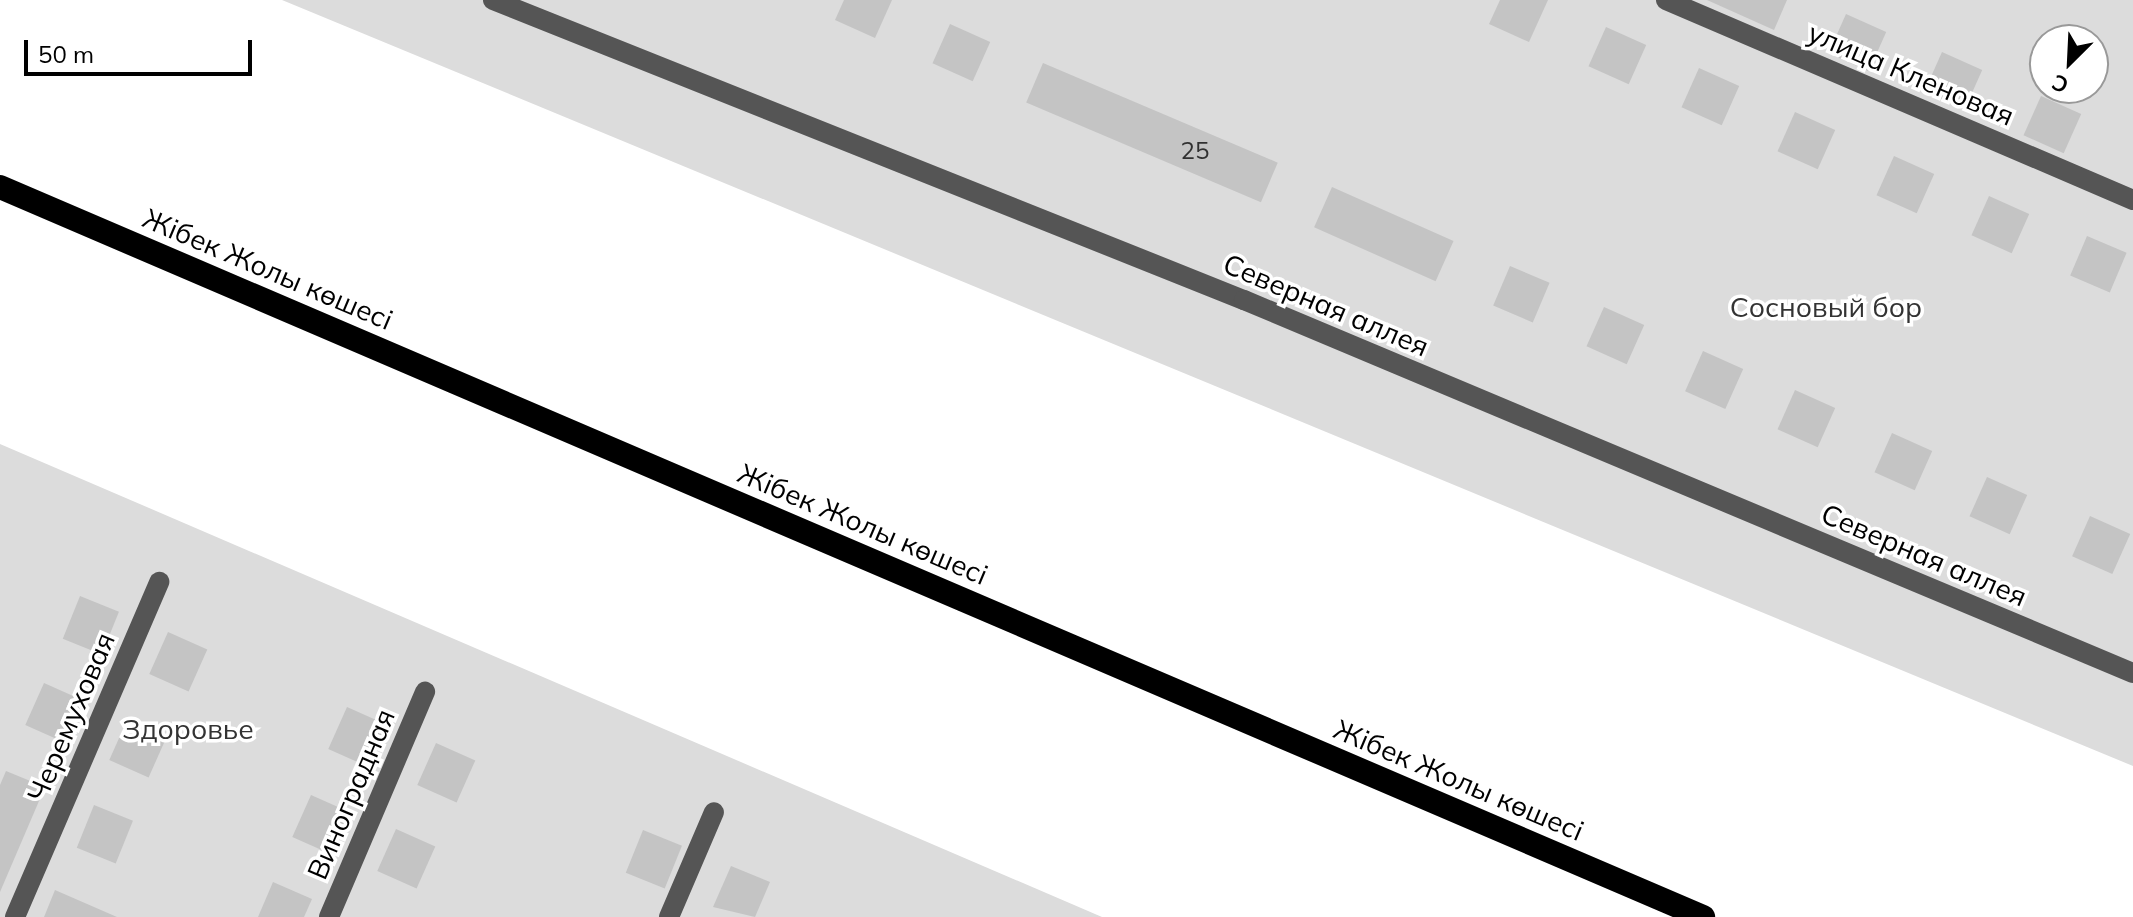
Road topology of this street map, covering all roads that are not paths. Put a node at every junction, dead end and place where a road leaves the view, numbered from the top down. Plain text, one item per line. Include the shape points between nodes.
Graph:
1 (493, 0) edge
2 (1666, 0) edge
3 (0, 187) edge
4 (2133, 200) edge
5 (159, 582) dead end
6 (2133, 673) edge
7 (425, 692) dead end
8 (714, 812) dead end
9 (15, 917) edge
10 (329, 917) edge
11 (669, 917) edge
12 (1703, 917) edge

1 - 6 street, Северная аллея via 1244,300
2 - 4 street, улица Кленовая
3 - 12 highway, Жібек Жолы көшесі
5 - 9 street, Черемуховая
7 - 10 street, Виноградная
8 - 11 street

